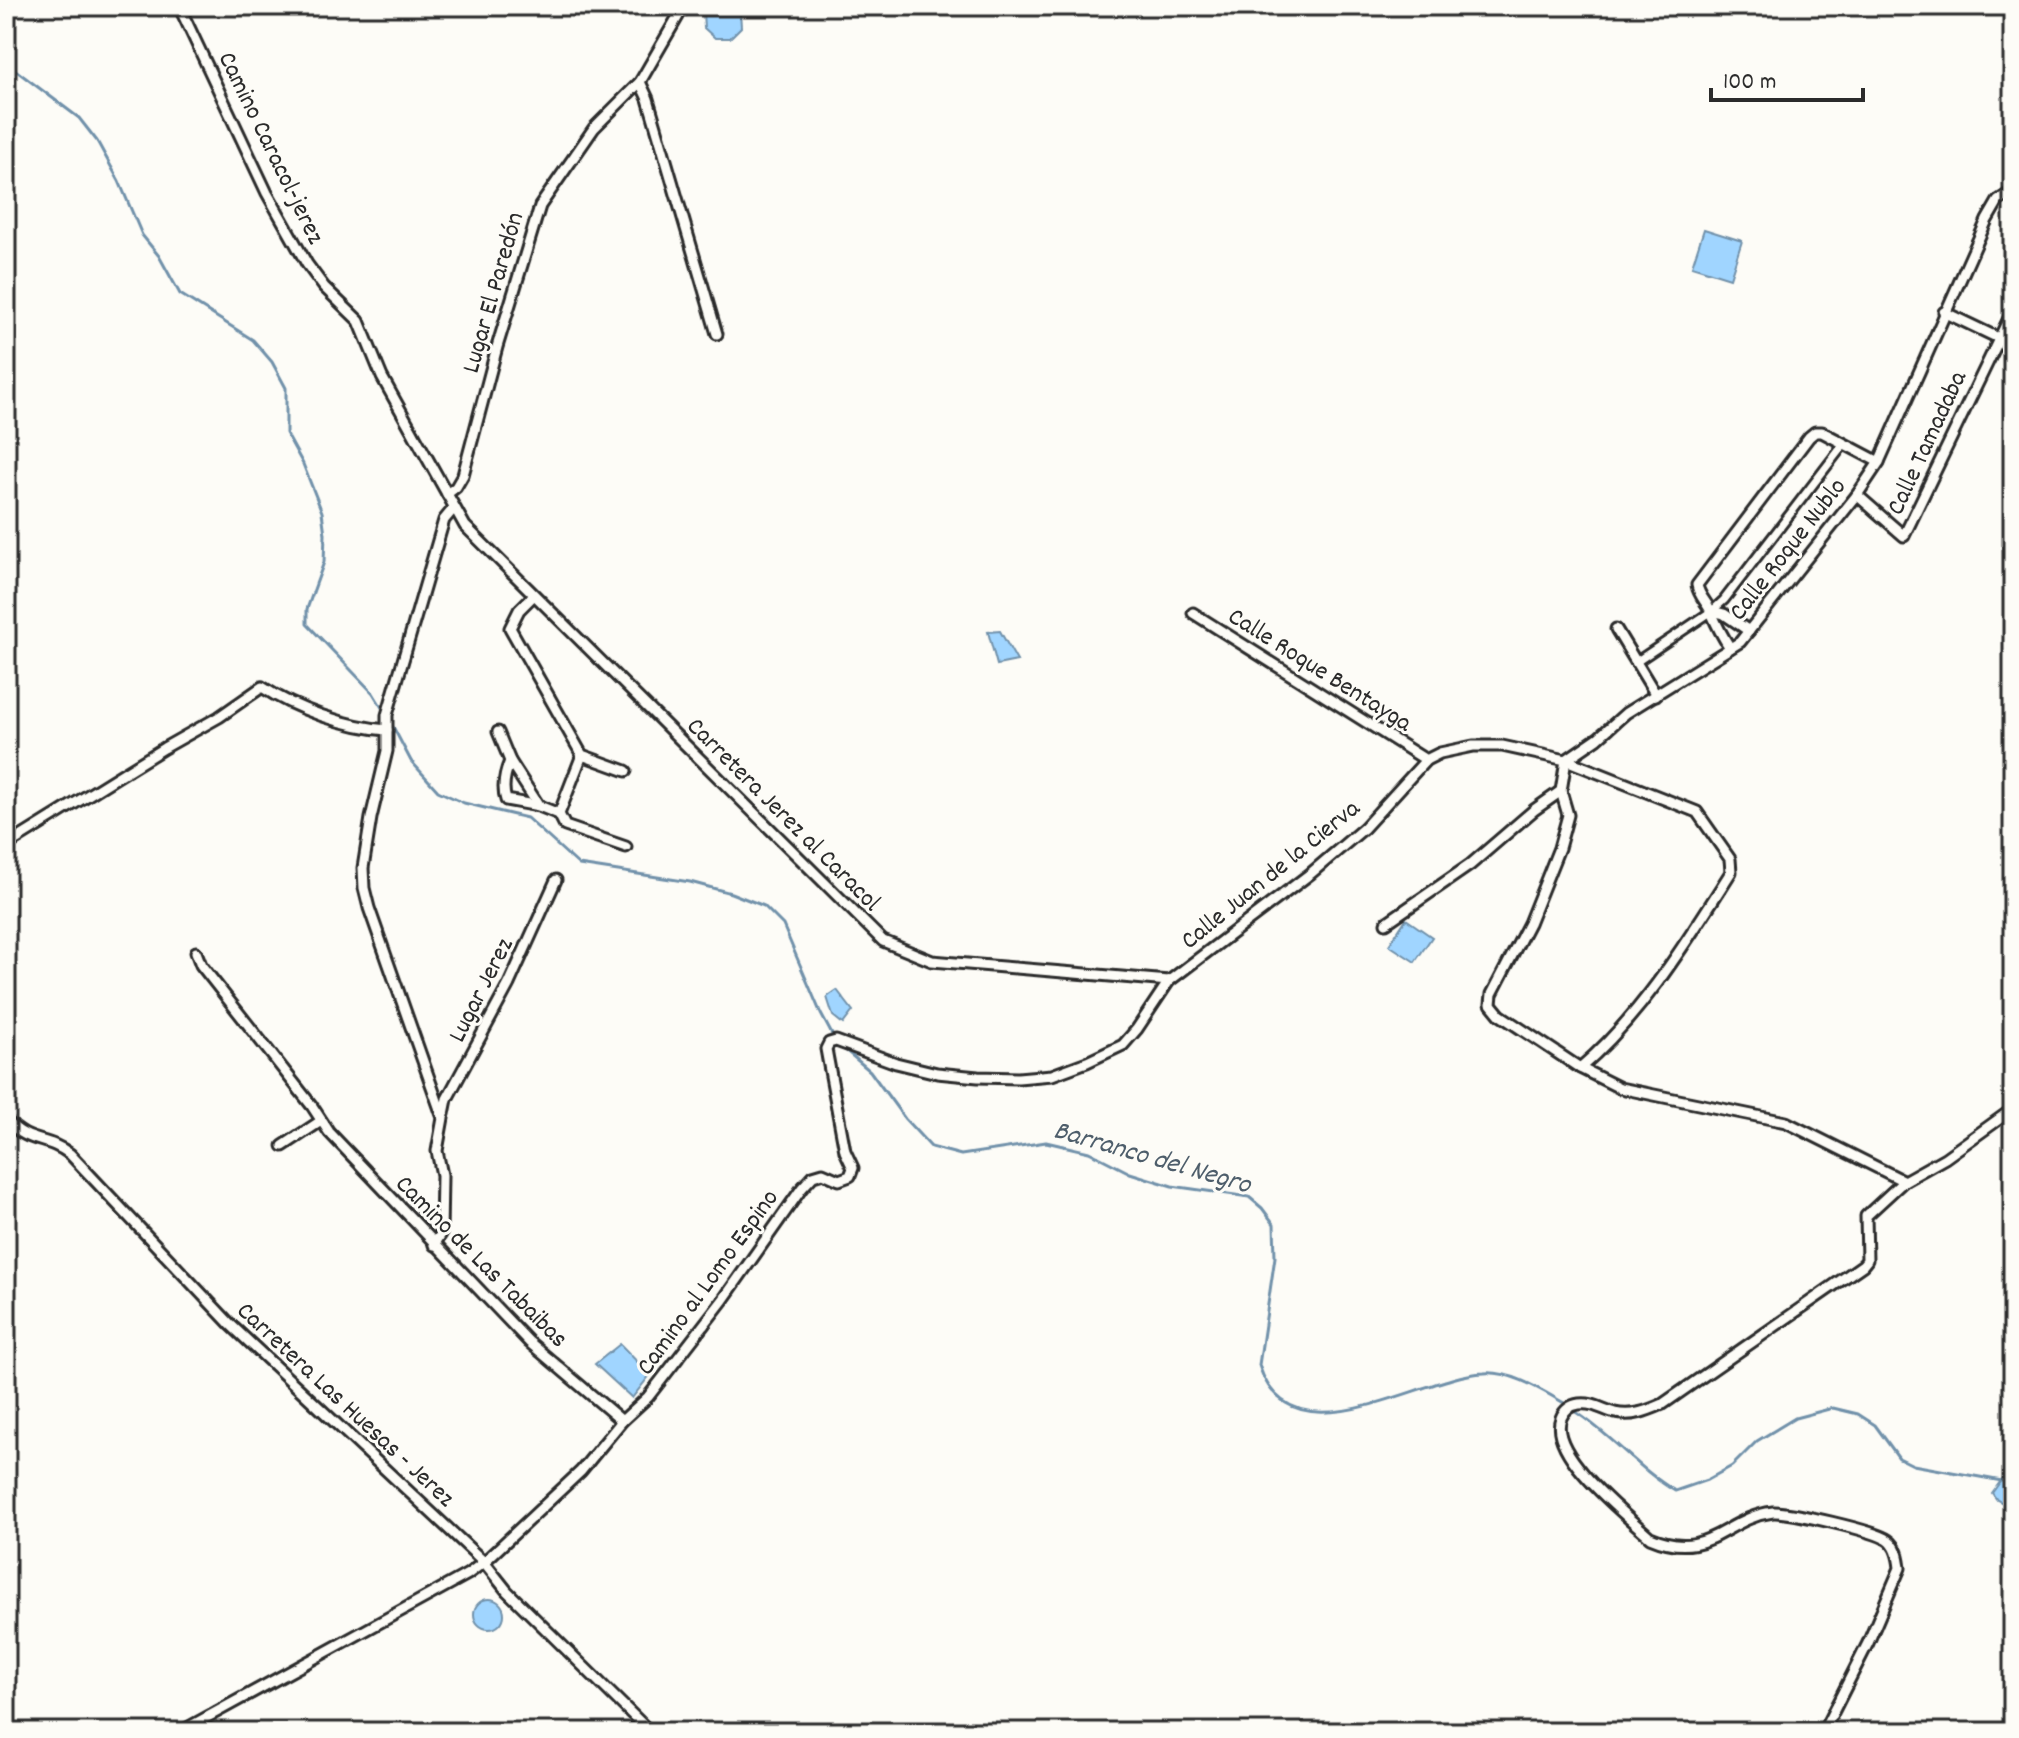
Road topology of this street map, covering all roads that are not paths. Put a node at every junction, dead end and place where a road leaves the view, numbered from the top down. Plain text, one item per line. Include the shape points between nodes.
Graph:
1 (179, 6) edge
2 (684, 6) edge
3 (640, 82) junction
4 (2013, 191) edge
5 (2013, 310) edge
6 (1944, 312) junction
7 (717, 334) dead end
8 (1998, 338) junction
9 (2013, 345) edge
10 (1844, 444) junction
11 (1879, 462) junction
12 (447, 494) junction
13 (1857, 495) junction
14 (454, 508) junction
15 (533, 596) junction
16 (1712, 611) junction
17 (1193, 613) dead end
18 (1616, 629) dead end
19 (1749, 631) junction
20 (1730, 648) junction
21 (1636, 662) junction
22 (1656, 695) junction
23 (387, 730) junction
24 (498, 732) dead end
25 (582, 755) junction
26 (1426, 760) junction
27 (1566, 760) junction
28 (510, 761) junction
29 (626, 771) dead end
30 (1561, 791) junction
31 (539, 806) junction
32 (559, 814) junction
33 (6, 846) edge
34 (626, 847) dead end
35 (556, 880) dead end
36 (1386, 923) dead end
37 (196, 952) dead end
38 (1169, 981) junction
39 (1580, 1068) junction
40 (2013, 1109) edge
41 (443, 1118) junction
42 (6, 1120) edge
43 (321, 1121) junction
44 (283, 1146) dead end
45 (1904, 1181) junction
46 (434, 1245) junction
47 (622, 1421) junction
48 (484, 1562) junction
49 (180, 1732) edge
50 (650, 1732) edge
51 (1823, 1732) edge

1 - 12 street, Camino Caracol-jerez via 267,193 307,264 359,321 382,377
2 - 3 street, Lugar El Paredón
3 - 7 street
3 - 12 street, Lugar El Paredón via 594,128 540,206 463,475
4 - 6 street, Calle Roque Nublo via 1998,201 1987,220
5 - 8 street, Calle Tamadaba
6 - 8 street
6 - 11 street, Calle Roque Nublo
8 - 9 street
8 - 13 street, Calle Tamadaba via 1904,536
10 - 11 street
10 - 16 street
10 - 16 street via 1822,432 1809,437 1700,579 1699,594
11 - 13 street, Calle Roque Nublo
12 - 14 street, Camino Caracol-jerez
13 - 19 street, Calle Roque Nublo
14 - 15 street, Carretera Jerez al Caracol
14 - 23 street via 444,520 422,589
15 - 25 street via 510,628
15 - 38 street, Carretera Jerez al Caracol via 883,941 932,961
16 - 19 street
16 - 20 street
16 - 21 street
17 - 26 street, Calle Roque Bentayga
18 - 21 street
19 - 20 street, Calle Roque Nublo
20 - 22 street, Calle Roque Nublo
21 - 22 street
22 - 27 street, Calle Roque Nublo
23 - 33 street via 367,730 280,699 262,687
23 - 41 street via 364,888
24 - 28 street
25 - 29 street
25 - 32 street
26 - 27 street, Calle Juan de la Cierva via 1473,746 1502,746
26 - 38 street, Calle Juan de la Cierva via 1364,828
27 - 30 street
27 - 39 street, Calle Juan de la Cierva via 1697,812 1730,859 1731,872 1683,946 1608,1044
28 - 31 street
28 - 31 street via 506,800
30 - 36 street via 1470,865
30 - 39 street via 1568,815 1559,848 1491,1004
31 - 32 street
32 - 34 street via 565,826
35 - 41 street, Lugar Jerez via 509,984 447,1099
37 - 43 street, Camino de Las Tabaibas
38 - 47 street, Camino al Lomo Espino via 1123,1045 1052,1075 937,1073 829,1043 845,1151 853,1168 850,1176 839,1180 823,1173 807,1182 714,1312 648,1397
39 - 45 street via 1620,1088 1786,1122
40 - 45 street
41 - 46 street via 437,1151 441,1234
42 - 48 street, Carretera Las Huesas - Jerez via 18,1133 70,1154 231,1325
43 - 44 street
43 - 46 street, Camino de Las Tabaibas
45 - 51 street via 1866,1216 1863,1265 1675,1396 1643,1413 1614,1413 1579,1404 1564,1411 1559,1421 1578,1468 1650,1537 1665,1543 1710,1540 1775,1512 1889,1540 1900,1568
46 - 47 street, Camino de Las Tabaibas via 529,1342
47 - 48 street, Camino al Lomo Espino via 581,1471
48 - 49 street, Camino al Lomo Espino
48 - 50 street, Carretera Las Huesas - Jerez

